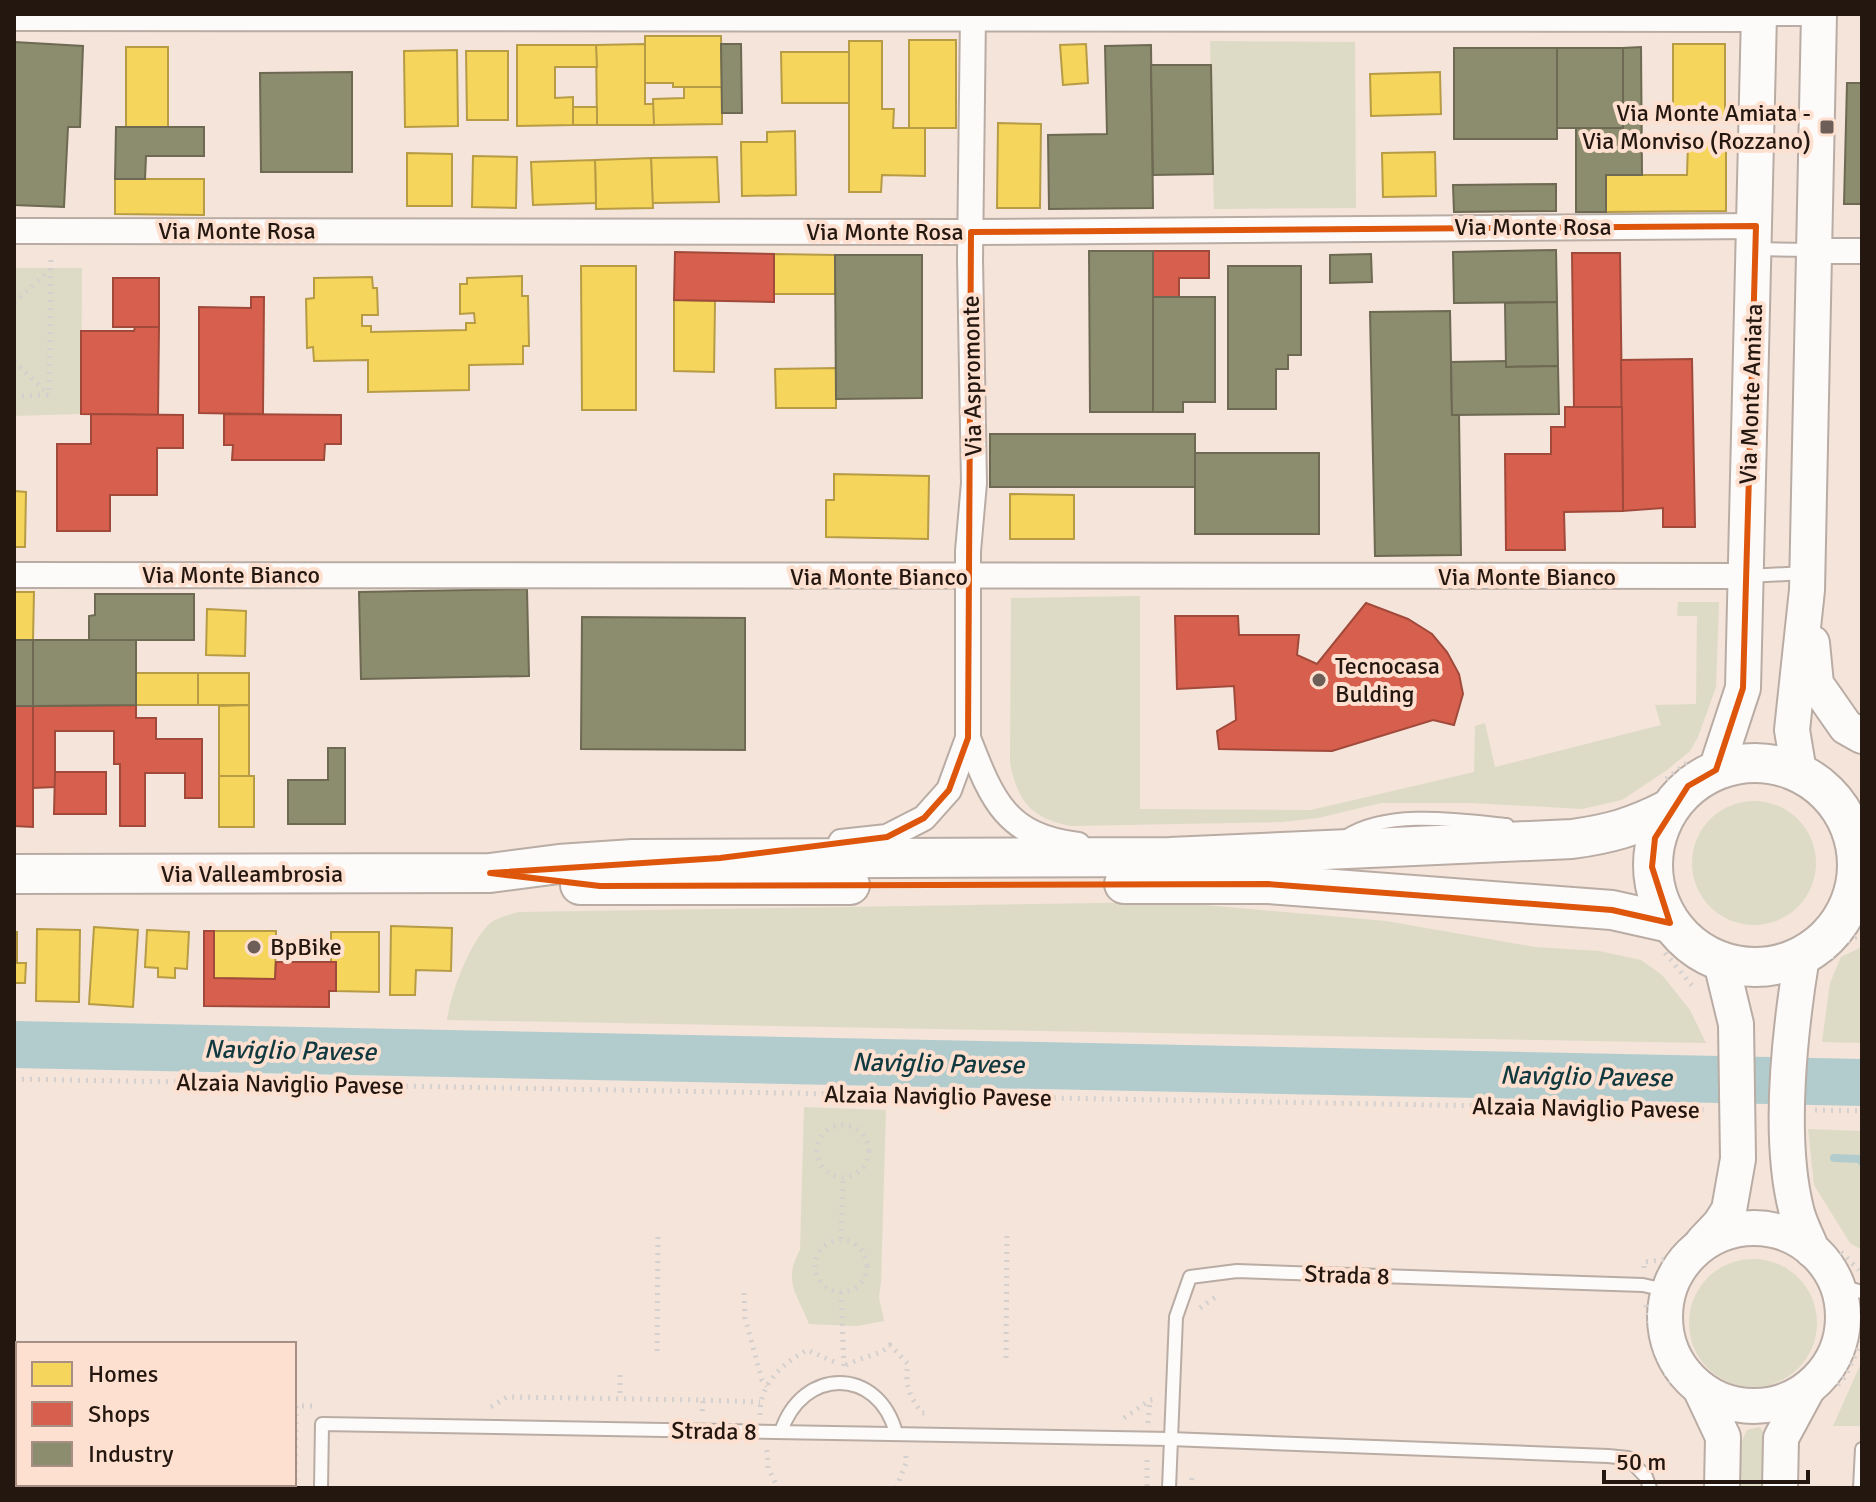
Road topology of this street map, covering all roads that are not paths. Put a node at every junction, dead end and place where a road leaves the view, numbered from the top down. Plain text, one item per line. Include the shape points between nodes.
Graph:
1 (589, 16) edge
2 (973, 16) edge
3 (1819, 16) edge
4 (1327, 17) edge
5 (1759, 17) edge
6 (14, 18) edge
7 (14, 231) edge
8 (971, 232) junction
9 (1756, 238) junction
10 (1814, 251) junction
11 (1862, 251) edge
12 (14, 575) edge
13 (1745, 576) junction
14 (969, 577) junction
15 (1806, 582) junction
16 (1862, 736) edge
17 (968, 738) junction
18 (1703, 765) junction
19 (1799, 772) junction
20 (1662, 797) junction
21 (1852, 814) edge
22 (1232, 854) junction
23 (720, 858) junction
24 (490, 873) junction
25 (14, 874) edge
26 (1854, 908) edge
27 (1666, 936) junction
28 (1802, 956) junction
29 (1721, 962) junction
30 (1699, 1247) junction
31 (1812, 1250) junction
32 (1850, 1288) edge
33 (1669, 1291) junction
34 (1700, 1388) junction
35 (1808, 1388) junction
36 (781, 1432) junction
37 (896, 1433) junction
38 (1170, 1439) junction
39 (1862, 1449) edge
40 (321, 1488) edge
41 (1169, 1488) edge
42 (1650, 1488) edge
43 (1722, 1488) edge
44 (1780, 1488) edge
45 (1860, 1488) edge

1 - 2 street
1 - 6 street
2 - 4 street
2 - 8 street, Via Aspromonte
3 - 5 lane
3 - 10 main road
4 - 5 street
5 - 9 main road, Via Monte Amiata
7 - 8 street, Via Monte Rosa
8 - 9 street, Via Monte Rosa
8 - 14 street, Via Aspromonte via 974,483
9 - 10 lane
9 - 13 main road, Via Monte Amiata
10 - 11 street
10 - 15 main road
12 - 14 street, Via Monte Bianco
13 - 14 street, Via Monte Bianco
13 - 15 lane
13 - 18 main road, Via Monte Amiata via 1743,688
14 - 17 street, Via Aspromonte
15 - 16 main road via 1816,684 1846,727
15 - 19 main road via 1792,730
17 - 22 street via 996,804 1049,839 1082,845 1183,844
17 - 23 street via 949,790 924,818 887,837
18 - 19 main road via 1772,763
18 - 20 main road via 1688,786
19 - 21 main road
20 - 22 main road via 1635,826 1610,834
20 - 27 main road via 1652,867
21 - 26 main road via 1857,860
22 - 23 main road
23 - 24 main road via 633,859
24 - 25 main road, Via Valleambrosia
24 - 27 main road via 600,886 1268,884 1612,910
26 - 28 main road
27 - 29 main road
28 - 29 main road via 1762,967
28 - 31 main road via 1791,1027 1788,1163 1796,1211
29 - 30 main road via 1736,1024 1738,1159 1729,1210
30 - 31 main road via 1722,1233 1749,1228 1776,1230
30 - 33 main road via 1680,1266
31 - 32 main road
32 - 35 main road via 1839,1341 1827,1367
33 - 34 main road via 1664,1318 1669,1345 1681,1369
33 - 38 lane, Strada 8 via 1643,1285 1237,1271 1190,1277 1176,1317
34 - 35 main road via 1726,1402 1754,1406 1782,1402
34 - 43 main road via 1723,1437
35 - 44 main road via 1781,1438
36 - 37 lane, Strada 8
36 - 37 lane via 787,1414 812,1389 844,1383 860,1387 885,1405
36 - 40 lane, Strada 8 via 322,1424
37 - 38 lane, Strada 8
38 - 41 lane
38 - 42 lane, Strada 8 via 1628,1458
39 - 45 lane

